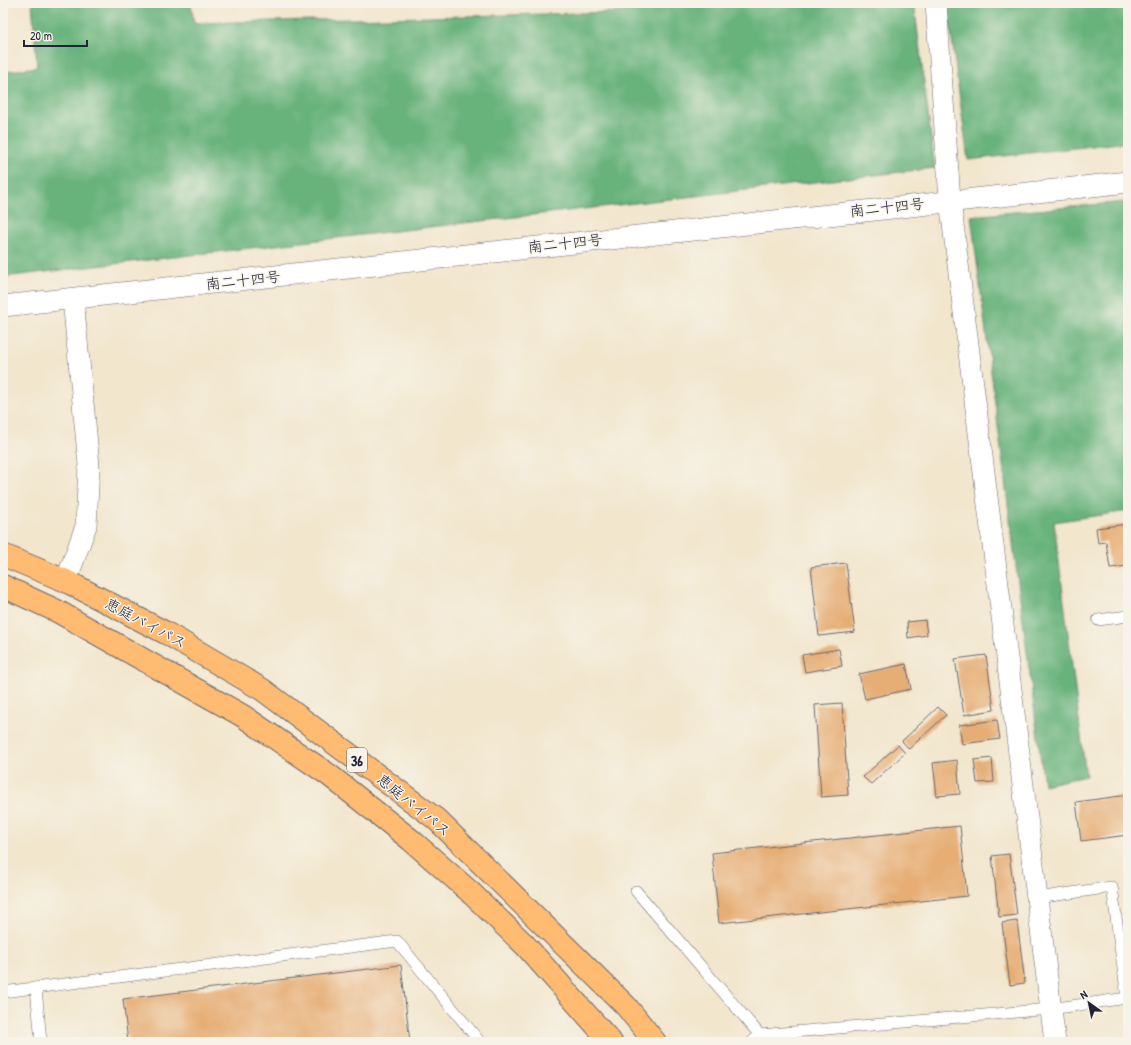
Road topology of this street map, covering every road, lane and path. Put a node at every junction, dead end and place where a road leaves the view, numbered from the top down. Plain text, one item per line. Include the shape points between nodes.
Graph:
1 (936, 3) edge
2 (1128, 182) edge
3 (950, 200) junction
4 (72, 299) junction
5 (3, 306) edge
6 (3, 555) edge
7 (66, 581) junction
8 (3, 586) edge
9 (1128, 616) edge
10 (1098, 620) dead end
11 (636, 891) dead end
12 (1037, 898) junction
13 (36, 988) junction
14 (3, 992) edge
15 (1050, 1009) junction
16 (756, 1039) edge
17 (41, 1042) edge
18 (480, 1042) edge
19 (611, 1042) edge
20 (655, 1042) edge
21 (1055, 1042) edge

1 - 3 street
2 - 3 street, 南二十四号
3 - 4 street, 南二十四号
3 - 12 street
4 - 5 street, 南二十四号
4 - 7 street via 89,465 86,526
6 - 7 highway, 恵庭バイパス / 36
7 - 20 highway, 恵庭バイパス / 36 via 166,633 263,690 436,819 626,1006
8 - 19 highway, 恵庭バイパス / 36 via 57,611 243,716 329,775 469,890 525,945
9 - 10 lane
11 - 16 lane
12 - 15 street
12 - 15 lane via 1112,887 1127,998
13 - 14 lane
13 - 17 lane
13 - 18 lane via 398,941
15 - 16 lane
15 - 21 street

